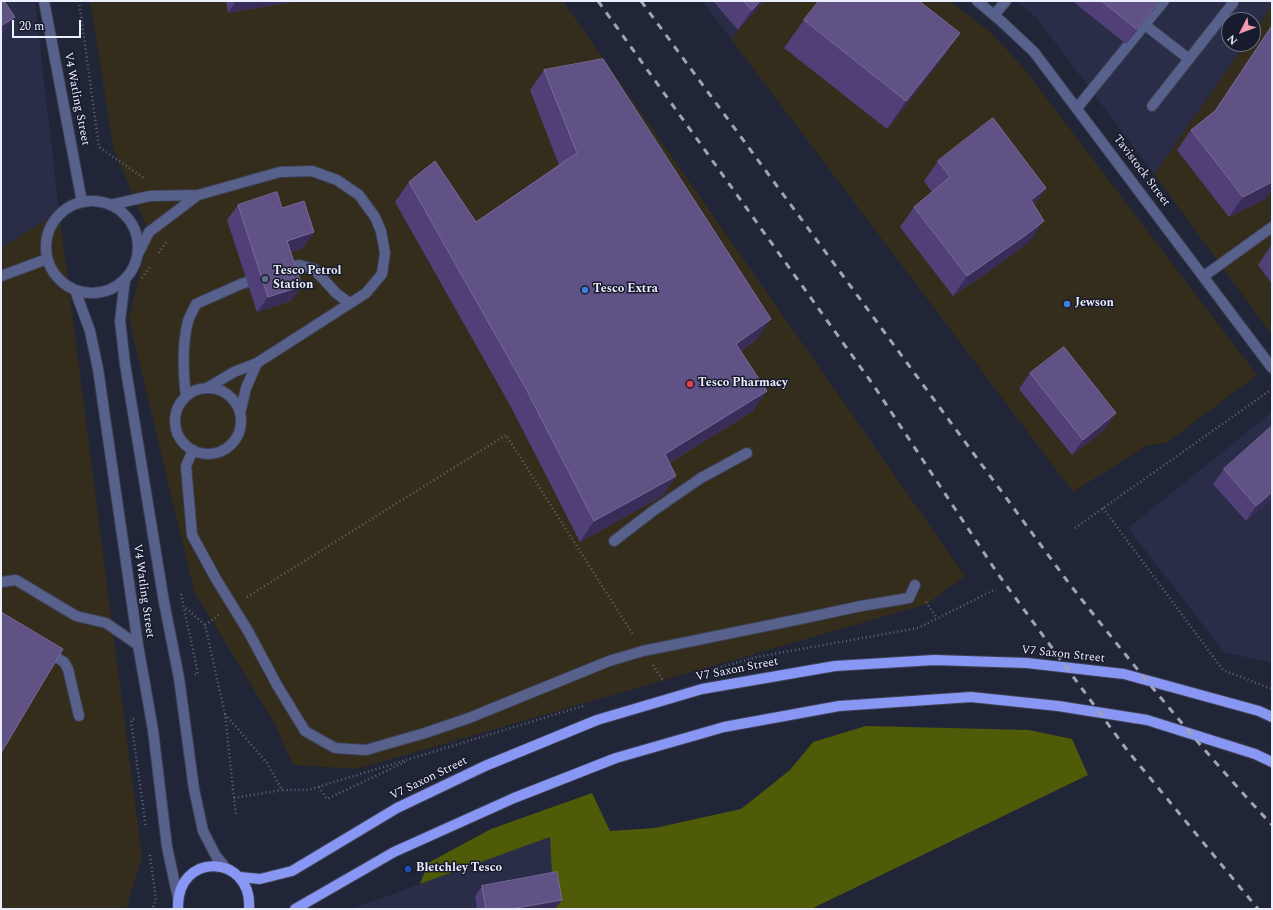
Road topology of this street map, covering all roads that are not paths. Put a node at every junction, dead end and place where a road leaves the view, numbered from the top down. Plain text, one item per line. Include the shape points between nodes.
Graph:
1 (44, 1) edge
2 (977, 1) edge
3 (1006, 1) edge
4 (1164, 1) edge
5 (1233, 3) dead end
6 (994, 15) junction
7 (1145, 25) junction
8 (1189, 59) junction
9 (1152, 106) dead end
10 (1077, 108) junction
11 (198, 195) junction
12 (82, 202) junction
13 (110, 205) junction
14 (1272, 227) edge
15 (137, 255) junction
16 (47, 259) junction
17 (1, 276) edge
18 (1204, 276) junction
19 (125, 280) junction
20 (75, 290) junction
21 (349, 303) junction
22 (257, 363) junction
23 (1272, 368) edge
24 (206, 388) junction
25 (186, 396) junction
26 (240, 414) junction
27 (193, 450) junction
28 (747, 453) dead end
29 (614, 541) dead end
30 (1, 582) edge
31 (915, 584) dead end
32 (138, 645) junction
33 (38, 646) edge
34 (79, 716) dead end
35 (1272, 717) edge
36 (1272, 762) edge
37 (226, 868) junction
38 (240, 877) junction
39 (178, 898) junction
40 (178, 909) edge
41 (249, 909) edge
42 (295, 909) edge

1 - 12 street, V4 Watling Street
2 - 6 street, Tavistock Street
3 - 6 street
4 - 7 street
5 - 8 street
6 - 10 street, Tavistock Street via 1034,52
7 - 8 street
7 - 10 street
8 - 9 street
10 - 18 street, Tavistock Street
11 - 13 street via 150,196
11 - 15 street via 149,232
11 - 21 street via 280,172 312,171 338,180 359,195 375,217 381,231 385,253 382,274 366,293
12 - 13 street via 96,201
12 - 16 street via 68,208 57,217 49,230 46,244
13 - 15 street via 123,213 132,226 137,240
14 - 18 street
15 - 19 street via 133,268
16 - 17 street
16 - 20 street via 53,272 63,283
18 - 23 street, Tavistock Street
19 - 20 street via 114,288 101,292
19 - 37 street, V4 Watling Street via 120,321 125,364 179,678 194,789 203,831 216,856
20 - 32 street, V4 Watling Street via 90,331 98,369
21 - 22 street
21 - 25 street via 314,269 298,265 241,284 196,304 189,320 185,342 183,372
22 - 24 street via 234,372
22 - 26 street via 246,388
24 - 25 street via 195,390
24 - 26 street via 218,389 228,395 236,403
25 - 27 street via 179,405 176,425 178,435 184,444
26 - 27 street via 239,430 231,444 213,453
27 - 31 street via 186,466 192,535 305,731 335,748 366,750 425,733 469,718 609,661 643,651 909,598
28 - 29 street via 701,478
30 - 32 street via 16,580 76,616 106,624
32 - 39 street, V4 Watling Street via 152,722 167,847
33 - 34 street via 64,662
35 - 38 main road, V7 Saxon Street via 1259,711 1117,673 1027,663 934,660 835,666 702,689 597,720 485,766 397,808 292,871 260,880
36 - 42 main road via 1255,754 1147,720 1058,706 971,697 839,706 724,727 616,758 514,798 394,852
37 - 38 main road
37 - 39 main road via 210,866 194,871 180,887
38 - 41 main road via 247,887
39 - 40 main road

